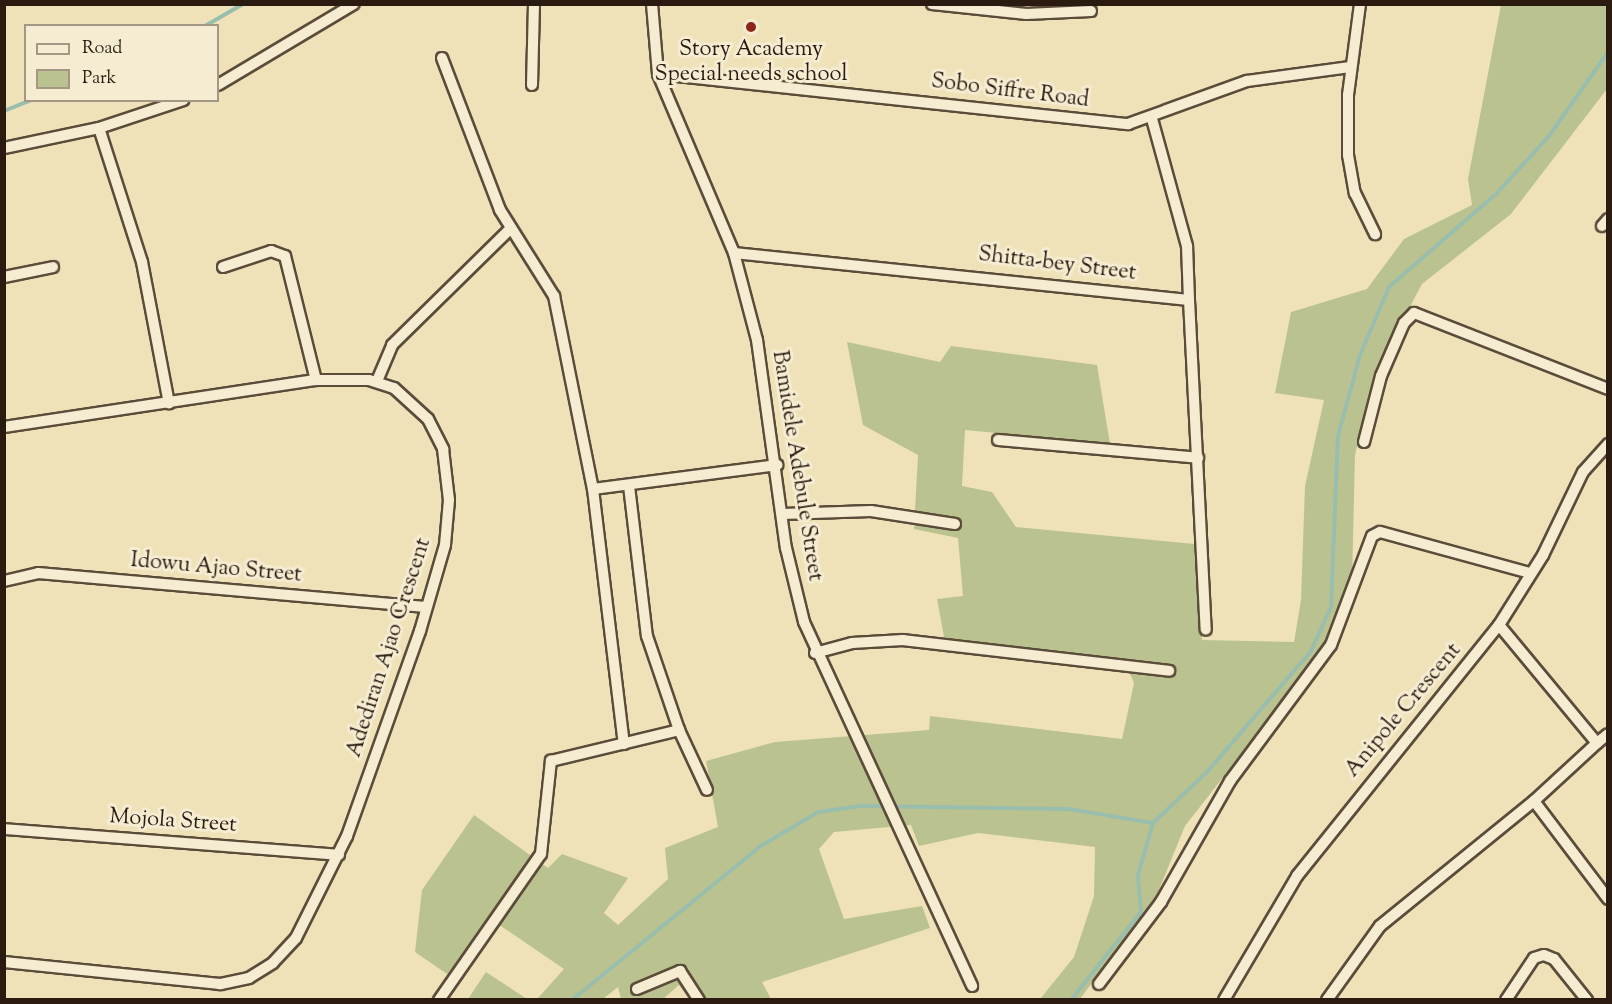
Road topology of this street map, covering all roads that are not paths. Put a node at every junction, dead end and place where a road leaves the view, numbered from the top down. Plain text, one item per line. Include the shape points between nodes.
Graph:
1 (354, 4) edge
2 (534, 4) edge
3 (652, 4) edge
4 (932, 4) edge
5 (1360, 4) edge
6 (1091, 11) dead end
7 (442, 58) dead end
8 (1350, 67) junction
9 (658, 74) junction
10 (219, 84) edge
11 (532, 85) dead end
12 (177, 102) edge
13 (1152, 119) junction
14 (99, 128) junction
15 (4, 148) edge
16 (510, 229) junction
17 (1375, 234) dead end
18 (734, 253) junction
19 (53, 267) dead end
20 (223, 267) dead end
21 (4, 277) edge
22 (1190, 300) junction
23 (316, 380) junction
24 (377, 381) junction
25 (1608, 389) edge
26 (169, 403) junction
27 (4, 427) edge
28 (998, 441) dead end
29 (1364, 442) dead end
30 (1608, 444) edge
31 (1198, 458) junction
32 (777, 465) junction
33 (629, 486) junction
34 (593, 489) junction
35 (783, 514) junction
36 (955, 524) dead end
37 (1530, 573) junction
38 (4, 581) edge
39 (426, 607) junction
40 (1499, 625) junction
41 (1206, 630) dead end
42 (815, 653) junction
43 (1169, 671) dead end
44 (679, 730) junction
45 (1608, 734) edge
46 (1597, 743) junction
47 (624, 744) junction
48 (706, 790) dead end
49 (1534, 801) junction
50 (4, 829) edge
51 (339, 855) junction
52 (1608, 899) edge
53 (4, 962) edge
54 (1099, 984) dead end
55 (972, 986) dead end
56 (637, 989) dead end
57 (439, 999) edge
58 (699, 999) edge
59 (1224, 999) edge
60 (1327, 999) edge
61 (1506, 999) edge
62 (1587, 999) edge

1 - 10 street
2 - 11 street
3 - 9 street, Bamidele Adebule Street
4 - 6 street via 1026,14
5 - 8 street
7 - 16 street
8 - 13 street, Sobo Siffre Road via 1247,81
8 - 17 street via 1348,155 1355,193
9 - 13 street, Sobo Siffre Road via 1092,122
9 - 18 street, Bamidele Adebule Street
12 - 14 street
13 - 22 street via 1187,246
14 - 15 street
14 - 26 street via 142,262
16 - 24 street via 392,345
16 - 34 street via 534,257 554,296
18 - 22 street, Shitta-bey Street
18 - 32 street, Bamidele Adebule Street via 757,340
19 - 21 street
20 - 23 street via 271,251 285,256
22 - 31 street
23 - 24 street
23 - 26 street
24 - 39 street, Adediran Ajao Crescent via 419,407 443,448 449,521
25 - 29 street via 1414,313 1382,376
26 - 27 street
28 - 31 street
30 - 37 street, Anipole Crescent via 1583,472
31 - 41 street
32 - 33 street
32 - 35 street, Bamidele Adebule Street
33 - 34 street
33 - 44 street via 639,600
34 - 47 street
35 - 36 street via 872,511
35 - 42 street, Bamidele Adebule Street via 795,589
37 - 40 street, Anipole Crescent
37 - 54 street via 1380,532 1372,536 1331,645 1230,781 1161,902
38 - 39 street, Idowu Ajao Street via 38,573
39 - 51 street, Adediran Ajao Crescent via 405,681
40 - 46 street
40 - 59 street, Anipole Crescent via 1297,876
42 - 43 street via 852,643 903,640
42 - 55 street, Bamidele Adebule Street via 868,771 948,926
44 - 47 street
44 - 48 street
45 - 46 street
46 - 49 street
47 - 57 street via 551,761 541,854
49 - 52 street
49 - 60 street via 1380,926
50 - 51 street, Mojola Street
51 - 53 street, Adediran Ajao Crescent via 296,938 249,978 205,983
56 - 58 street via 680,971
61 - 62 street via 1534,958 1544,955 1554,959

